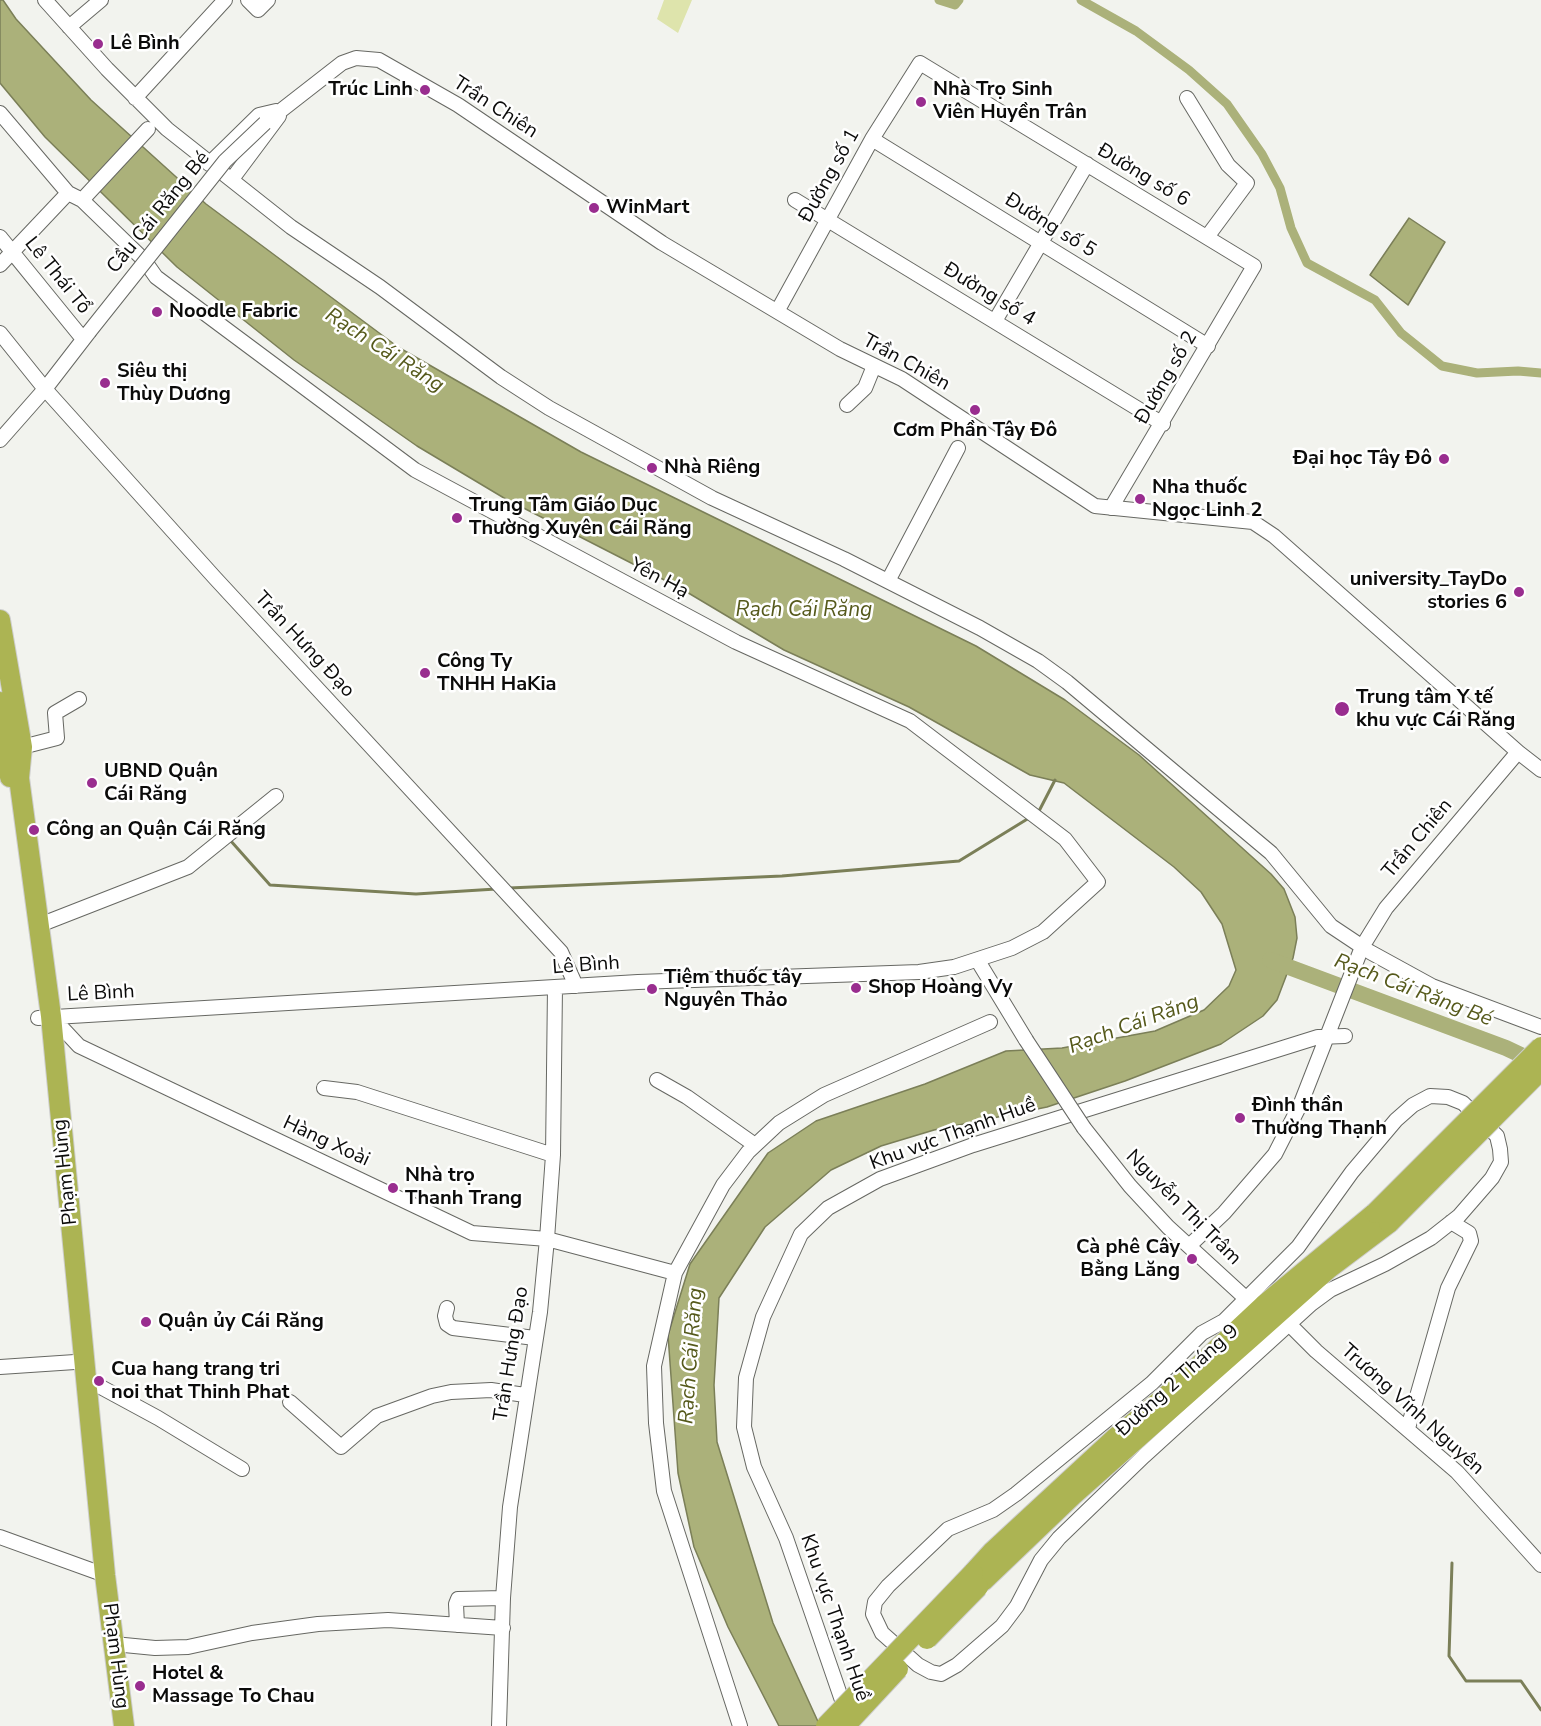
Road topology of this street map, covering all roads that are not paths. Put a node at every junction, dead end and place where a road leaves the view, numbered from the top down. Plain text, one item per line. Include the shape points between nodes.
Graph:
1 (45, 0) edge
2 (101, 0) edge
3 (225, 0) edge
4 (248, 0) edge
5 (268, 0) edge
6 (69, 27) junction
7 (920, 63) joint
8 (135, 98) junction
9 (1187, 98) dead end
10 (281, 111) junction
11 (0, 113) edge
12 (265, 123) joint
13 (148, 129) dead end
14 (872, 139) junction
15 (209, 164) junction
16 (1087, 164) junction
17 (232, 179) junction
18 (68, 194) junction
19 (86, 197) junction
20 (795, 200) dead end
21 (828, 219) junction
22 (0, 237) edge
23 (1207, 237) junction
24 (1040, 243) junction
25 (11, 252) junction
26 (0, 265) edge
27 (1254, 266) joint
28 (778, 310) junction
29 (995, 321) junction
30 (0, 333) edge
31 (86, 335) junction
32 (1208, 346) junction
33 (874, 366) junction
34 (45, 390) junction
35 (847, 405) dead end
36 (1163, 424) junction
37 (0, 440) edge
38 (958, 448) dead end
39 (1111, 508) junction
40 (888, 581) junction
41 (0, 620) edge
42 (79, 699) dead end
43 (0, 702) edge
44 (15, 748) junction
45 (1518, 753) junction
46 (1541, 770) edge
47 (276, 796) dead end
48 (1098, 882) joint
49 (37, 926) junction
50 (1360, 952) junction
51 (978, 961) junction
52 (576, 986) junction
53 (555, 987) junction
54 (45, 1017) junction
55 (990, 1022) dead end
56 (1541, 1027) edge
57 (1326, 1033) junction
58 (1345, 1036) dead end
59 (1541, 1047) edge
60 (1541, 1070) edge
61 (657, 1080) dead end
62 (324, 1088) dead end
63 (755, 1146) junction
64 (553, 1155) junction
65 (1382, 1218) junction
66 (1451, 1222) junction
67 (547, 1239) junction
68 (1189, 1246) junction
69 (675, 1273) junction
70 (1312, 1283) junction
71 (1311, 1304) junction
72 (447, 1308) dead end
73 (1268, 1312) junction
74 (1224, 1321) junction
75 (535, 1338) junction
76 (1212, 1352) junction
77 (0, 1367) edge
78 (81, 1370) junction
79 (525, 1395) junction
80 (290, 1402) dead end
81 (1408, 1428) junction
82 (242, 1469) dead end
83 (0, 1538) edge
84 (1541, 1565) edge
85 (102, 1574) junction
86 (978, 1577) junction
87 (503, 1598) junction
88 (457, 1625) junction
89 (503, 1628) junction
90 (114, 1644) junction
91 (119, 1726) edge
92 (124, 1726) edge
93 (499, 1726) edge
94 (740, 1726) edge
95 (826, 1726) edge
96 (847, 1726) edge

1 - 6 street
2 - 6 street
3 - 8 street
4 - 5 street via 258,10
6 - 8 street
7 - 14 street, Đường số 1
7 - 16 street, Đường số 6
8 - 15 street
9 - 23 street via 1228,165 1247,183
10 - 12 street, Trần Chiên
10 - 15 street via 259,115
10 - 17 street via 277,122
10 - 28 street, Trần Chiên via 342,63 356,58 379,60 458,105 662,243
11 - 18 street
12 - 31 street, Cầu Cái Răng Bé, bridge via 225,162
13 - 19 street
14 - 21 street, Đường số 1
14 - 24 street, Đường số 5
15 - 17 street
16 - 23 street, Đường số 6
16 - 24 street
17 - 40 street via 291,226 549,408 712,498
18 - 19 street
18 - 25 street
19 - 48 street, Yên Hạ via 156,277 415,471 736,642 910,721 1065,839
20 - 21 street, Đường số 4
21 - 28 street, Đường số 1
21 - 29 street, Đường số 4
22 - 25 street, Lê Thái Tổ
23 - 27 street, Đường số 6
24 - 29 street
24 - 32 street, Đường số 5
25 - 26 street
25 - 31 street, Lê Thái Tổ
27 - 32 street, Đường số 2
28 - 33 street, Trần Chiên
29 - 36 street, Đường số 4
30 - 34 street, Trần Hưng Đạo
31 - 34 street, Cầu Cái Răng Bé
32 - 36 street, Đường số 2
33 - 35 street via 866,388
33 - 39 street, Trần Chiên via 902,379 1095,506
34 - 37 street, Cầu Cái Răng Bé
34 - 52 street, Trần Hưng Đạo via 561,952
36 - 39 street, Đường số 2
38 - 40 street
39 - 45 street, Trần Chiên via 1253,522 1275,536
40 - 50 street via 980,628 1067,682 1270,853 1331,926
41 - 44 highway, Phạm Hùng
42 - 44 street via 55,712 57,738
43 - 44 highway, Phạm Hùng
44 - 49 highway, Phạm Hùng
44 - 54 highway, Phạm Hùng
45 - 46 street, Trần Chiên
45 - 50 street, Trần Chiên via 1413,873
47 - 49 street via 188,867
48 - 51 street, Lê Bình via 1043,932
49 - 54 highway, Phạm Hùng
50 - 56 street via 1441,990
50 - 57 street, Trần Chiên
51 - 52 street, Lê Bình via 919,972
51 - 68 street, Nguyễn Thị Trâm, bridge via 1084,1128 1130,1186
52 - 53 street, Lê Bình
53 - 54 street, Lê Bình
53 - 64 street, Trần Hưng Đạo
54 - 67 street, Hàng Xoài via 79,1047 472,1233
54 - 78 highway, Phạm Hùng
55 - 63 street via 824,1095 779,1123
57 - 58 street
57 - 68 street, Trần Chiên via 1301,1103 1275,1154 1224,1213
57 - 96 street, Khu vực Thạnh Huề via 995,1138 880,1179 828,1208 801,1234 763,1317 746,1378 744,1427 754,1467 786,1538 838,1685
59 - 65 highway, Đường 2 Tháng 9, bridge
60 - 65 highway, Đường 2 Tháng 9, bridge
61 - 63 street
62 - 64 street via 357,1092
63 - 69 street via 723,1185
64 - 67 street, Trần Hưng Đạo
65 - 70 highway, Đường 2 Tháng 9
65 - 73 highway, Đường 2 Tháng 9
66 - 71 street via 1431,1238 1330,1290
66 - 73 street via 1492,1178 1501,1161 1500,1149 1497,1136 1463,1103 1430,1096 1396,1120 1352,1172 1298,1247
66 - 81 street via 1469,1233 1471,1241 1448,1288
67 - 69 street, Hàng Xoài
67 - 75 street, Trần Hưng Đạo
68 - 73 street, Nguyễn Thị Trâm
69 - 94 street via 654,1366 664,1491
70 - 71 street
70 - 73 highway, Đường 2 Tháng 9
71 - 73 street
72 - 75 street via 447,1324 453,1328
73 - 74 street
73 - 74 street via 1144,1456 1059,1538 1041,1560 1002,1626 957,1665 941,1674 931,1672 882,1633 873,1614 875,1602 948,1529 993,1510 1016,1494 1152,1383 1202,1333
73 - 76 highway, Đường 2 Tháng 9
73 - 81 street, Trương Vĩnh Nguyên
73 - 86 highway, Đường 2 Tháng 9 via 1073,1495
74 - 76 street
75 - 79 street, Trần Hưng Đạo
76 - 86 highway, Đường 2 Tháng 9 via 1067,1482
77 - 78 street
78 - 82 street
78 - 85 highway, Phạm Hùng
79 - 80 street via 491,1390 432,1396 377,1416 341,1447
79 - 87 street, Trần Hưng Đạo
81 - 84 street, Trương Vĩnh Nguyên via 1457,1472
83 - 85 street
85 - 90 highway, Phạm Hùng
85 - 91 highway, Phạm Hùng
86 - 95 highway, Đường 2 Tháng 9, bridge
86 - 96 highway, Đường 2 Tháng 9, bridge
87 - 88 street via 459,1599
87 - 89 street, Trần Hưng Đạo
88 - 89 street
88 - 90 street via 388,1620 307,1625 188,1647
89 - 93 street, Trần Hưng Đạo
90 - 92 highway, Phạm Hùng

